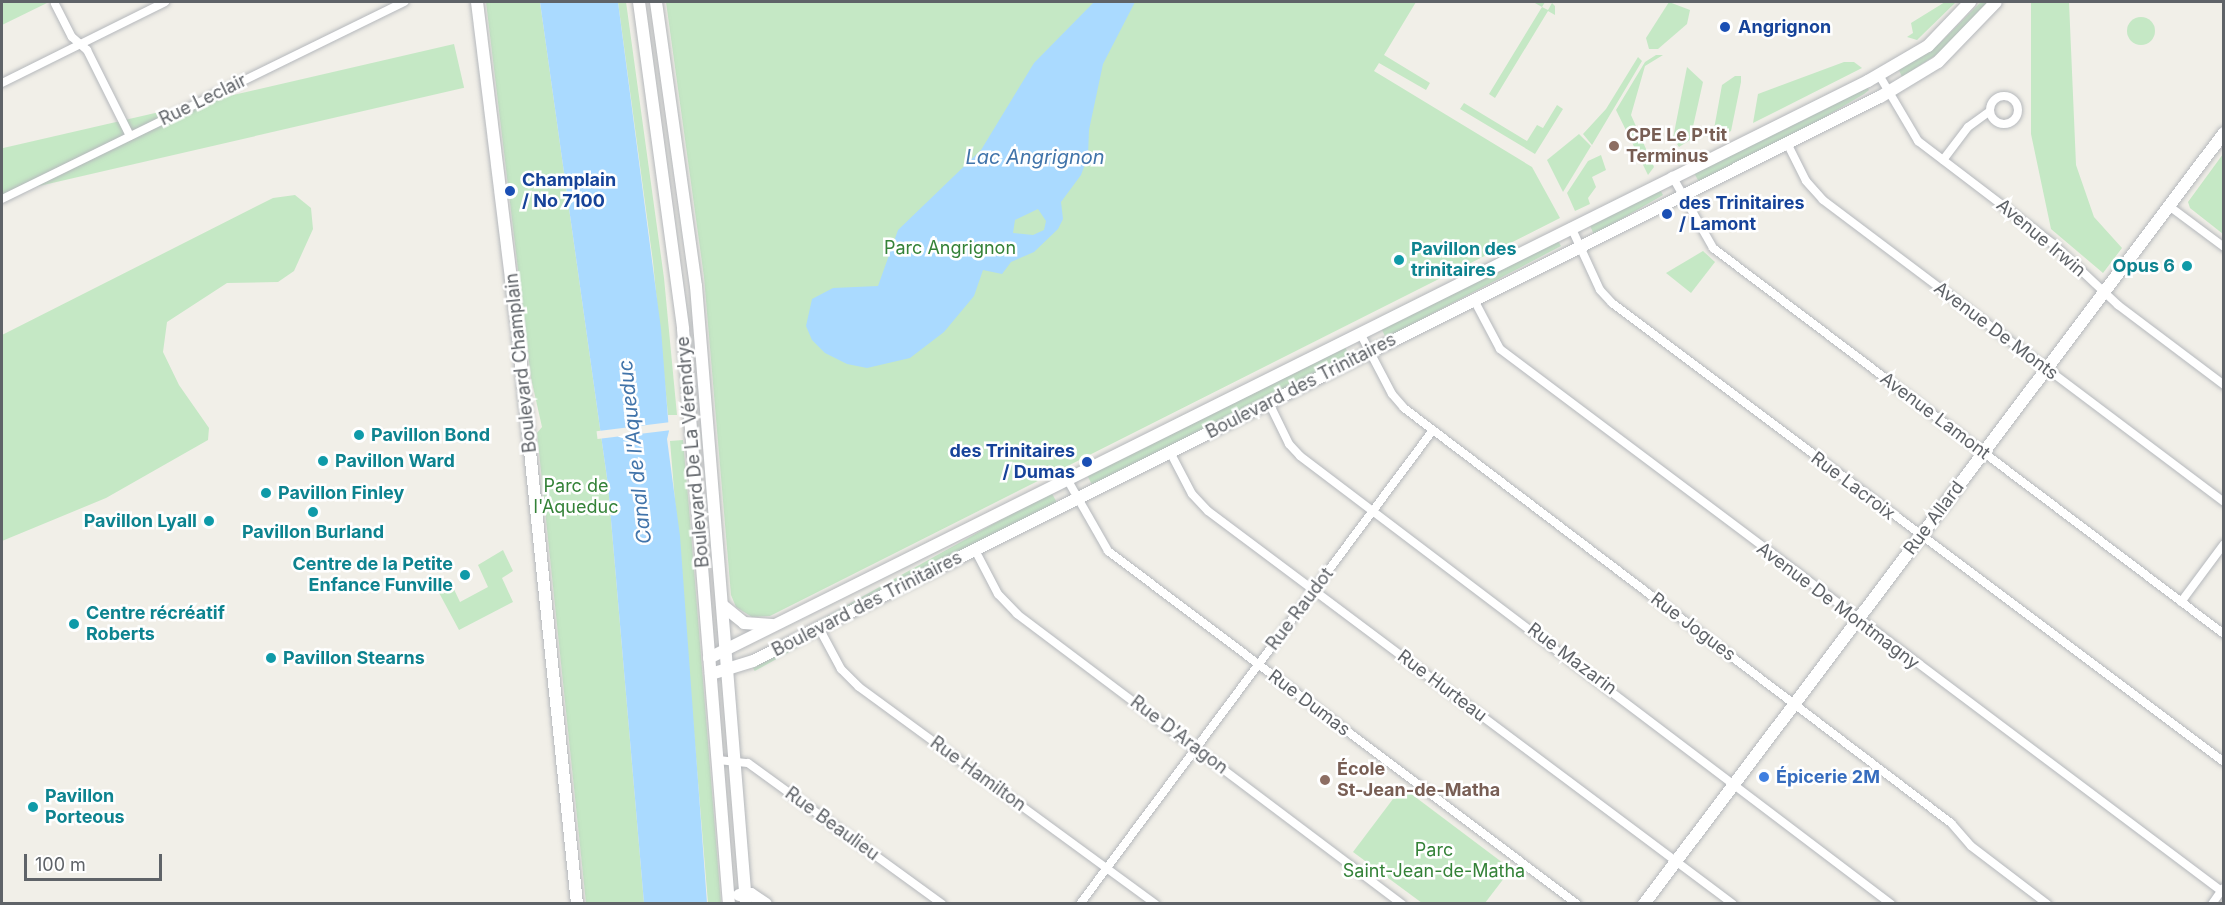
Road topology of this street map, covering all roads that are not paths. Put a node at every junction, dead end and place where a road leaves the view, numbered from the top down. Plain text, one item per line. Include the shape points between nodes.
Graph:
1 (165, 2) edge
2 (404, 2) edge
3 (477, 2) edge
4 (639, 2) edge
5 (656, 2) edge
6 (1970, 2) edge
7 (1996, 2) edge
8 (55, 4) dead end
9 (79, 44) junction
10 (1879, 75) junction
11 (2, 83) edge
12 (1890, 92) junction
13 (1990, 111) dead end
14 (2223, 134) edge
15 (130, 136) junction
16 (1788, 143) junction
17 (1943, 160) junction
18 (1672, 176) junction
19 (1682, 195) junction
20 (2, 199) edge
21 (2169, 206) junction
22 (1571, 227) junction
23 (1579, 247) junction
24 (2223, 248) edge
25 (2104, 292) junction
26 (1474, 300) junction
27 (1360, 333) junction
28 (1370, 352) junction
29 (2046, 369) junction
30 (2223, 386) edge
31 (1269, 403) junction
32 (1433, 430) junction
33 (1170, 452) junction
34 (1983, 452) junction
35 (1067, 479) junction
36 (1077, 499) junction
37 (2223, 502) edge
38 (1373, 510) junction
39 (1920, 537) junction
40 (2223, 544) edge
41 (975, 550) junction
42 (1314, 590) junction
43 (2181, 602) junction
44 (722, 605) junction
45 (1857, 620) junction
46 (776, 625) junction
47 (819, 628) junction
48 (2223, 634) edge
49 (725, 651) junction
50 (709, 658) junction
51 (1258, 664) junction
52 (727, 671) junction
53 (711, 674) junction
54 (1794, 704) junction
55 (1195, 748) junction
56 (734, 759) junction
57 (718, 760) junction
58 (2223, 762) edge
59 (1735, 782) junction
60 (1676, 861) junction
61 (1107, 868) junction
62 (2223, 890) edge
63 (745, 899) edge
64 (729, 900) edge
65 (577, 903) edge
66 (766, 903) edge
67 (942, 903) edge
68 (1080, 903) edge
69 (1155, 903) edge
70 (1402, 903) edge
71 (1577, 903) edge
72 (1644, 903) edge
73 (1732, 903) edge
74 (1891, 903) edge
75 (2047, 903) edge
76 (2212, 903) edge

1 - 9 street
2 - 15 street, Rue Leclair
3 - 65 main road, Boulevard Champlain via 517,326
4 - 50 main road, Boulevard De La Vérendrye via 681,312
5 - 44 main road, Boulevard De La Vérendrye via 696,286
6 - 10 main road, Boulevard des Trinitaires via 1928,46
7 - 12 main road, Boulevard des Trinitaires via 1938,62
8 - 9 street
9 - 11 street
9 - 15 street via 87,50
10 - 12 street, Avenue Irwin
10 - 18 main road, Boulevard des Trinitaires
12 - 16 main road, Boulevard des Trinitaires
12 - 17 street, Avenue Irwin via 1913,136
13 - 17 street via 1968,127
14 - 21 main road, Rue Allard
15 - 20 street, Rue Leclair
16 - 19 main road, Boulevard des Trinitaires
16 - 29 street, Avenue De Monts via 1806,181 1823,200
17 - 25 street, Avenue Irwin via 2053,244
18 - 19 street, Avenue Lamont
18 - 22 main road, Boulevard des Trinitaires
19 - 23 main road, Boulevard des Trinitaires
19 - 34 street, Avenue Lamont via 1712,246
21 - 24 street
21 - 25 main road, Rue Allard
22 - 23 street, Rue Lacroix
22 - 27 main road, Boulevard des Trinitaires
23 - 26 main road, Boulevard des Trinitaires
23 - 39 street, Rue Lacroix via 1600,290 1612,303
25 - 29 main road, Rue Allard
25 - 30 street, Avenue Irwin
26 - 28 main road, Boulevard des Trinitaires
26 - 45 street, Avenue De Montmagny via 1500,349
27 - 28 street, Rue Jogues
27 - 35 main road, Boulevard des Trinitaires
28 - 31 main road, Boulevard des Trinitaires
28 - 32 street, Rue Jogues via 1394,398
29 - 34 main road, Rue Allard
29 - 37 street, Avenue De Monts
31 - 33 main road, Boulevard des Trinitaires
31 - 38 street, Rue Mazarin via 1294,451
32 - 38 street, Rue Raudot
32 - 54 street, Rue Jogues
33 - 36 main road, Boulevard des Trinitaires
33 - 42 street, Rue Hurteau via 1202,506
34 - 39 main road, Rue Allard
34 - 43 street, Avenue Lamont
35 - 36 street, Rue Dumas
35 - 46 main road, Boulevard des Trinitaires
36 - 41 main road, Boulevard des Trinitaires
36 - 51 street, Rue Dumas via 1108,552
38 - 42 street, Rue Raudot
38 - 59 street, Rue Mazarin
39 - 45 main road, Rue Allard
39 - 58 street, Rue Lacroix
40 - 43 street
41 - 47 main road, Boulevard des Trinitaires
41 - 55 street, Rue D'Aragon via 1009,607
42 - 51 street, Rue Raudot
42 - 60 street, Rue Hurteau
43 - 48 street, Avenue Lamont
44 - 46 main road via 744,623
44 - 49 main road, Boulevard De La Vérendrye
45 - 54 main road, Rue Allard
45 - 62 street, Avenue De Montmagny
46 - 49 main road, Boulevard des Trinitaires
47 - 52 main road, Boulevard des Trinitaires
47 - 61 street, Rue Hamilton via 852,682
49 - 50 main road, Boulevard des Trinitaires
49 - 52 main road, Boulevard De La Vérendrye
50 - 53 main road, Boulevard De La Vérendrye
51 - 55 street, Rue Raudot
51 - 71 street, Rue Dumas
52 - 53 main road, Boulevard des Trinitaires
52 - 56 main road, Boulevard De La Vérendrye
53 - 57 main road, Boulevard De La Vérendrye
54 - 59 main road, Rue Allard
54 - 75 street, Rue Jogues via 1951,823 1971,846
55 - 61 street, Rue Raudot
55 - 70 street, Rue D'Aragon
56 - 57 street, Rue Beaulieu
56 - 63 main road, Boulevard De La Vérendrye
56 - 67 street, Rue Beaulieu via 757,769
57 - 64 main road, Boulevard De La Vérendrye
59 - 60 main road, Rue Allard
59 - 74 street, Rue Mazarin
60 - 72 main road, Rue Allard
60 - 73 street, Rue Hurteau
61 - 68 street, Rue Raudot
61 - 69 street, Rue Hamilton
62 - 76 street
63 - 64 main road
63 - 66 main road

